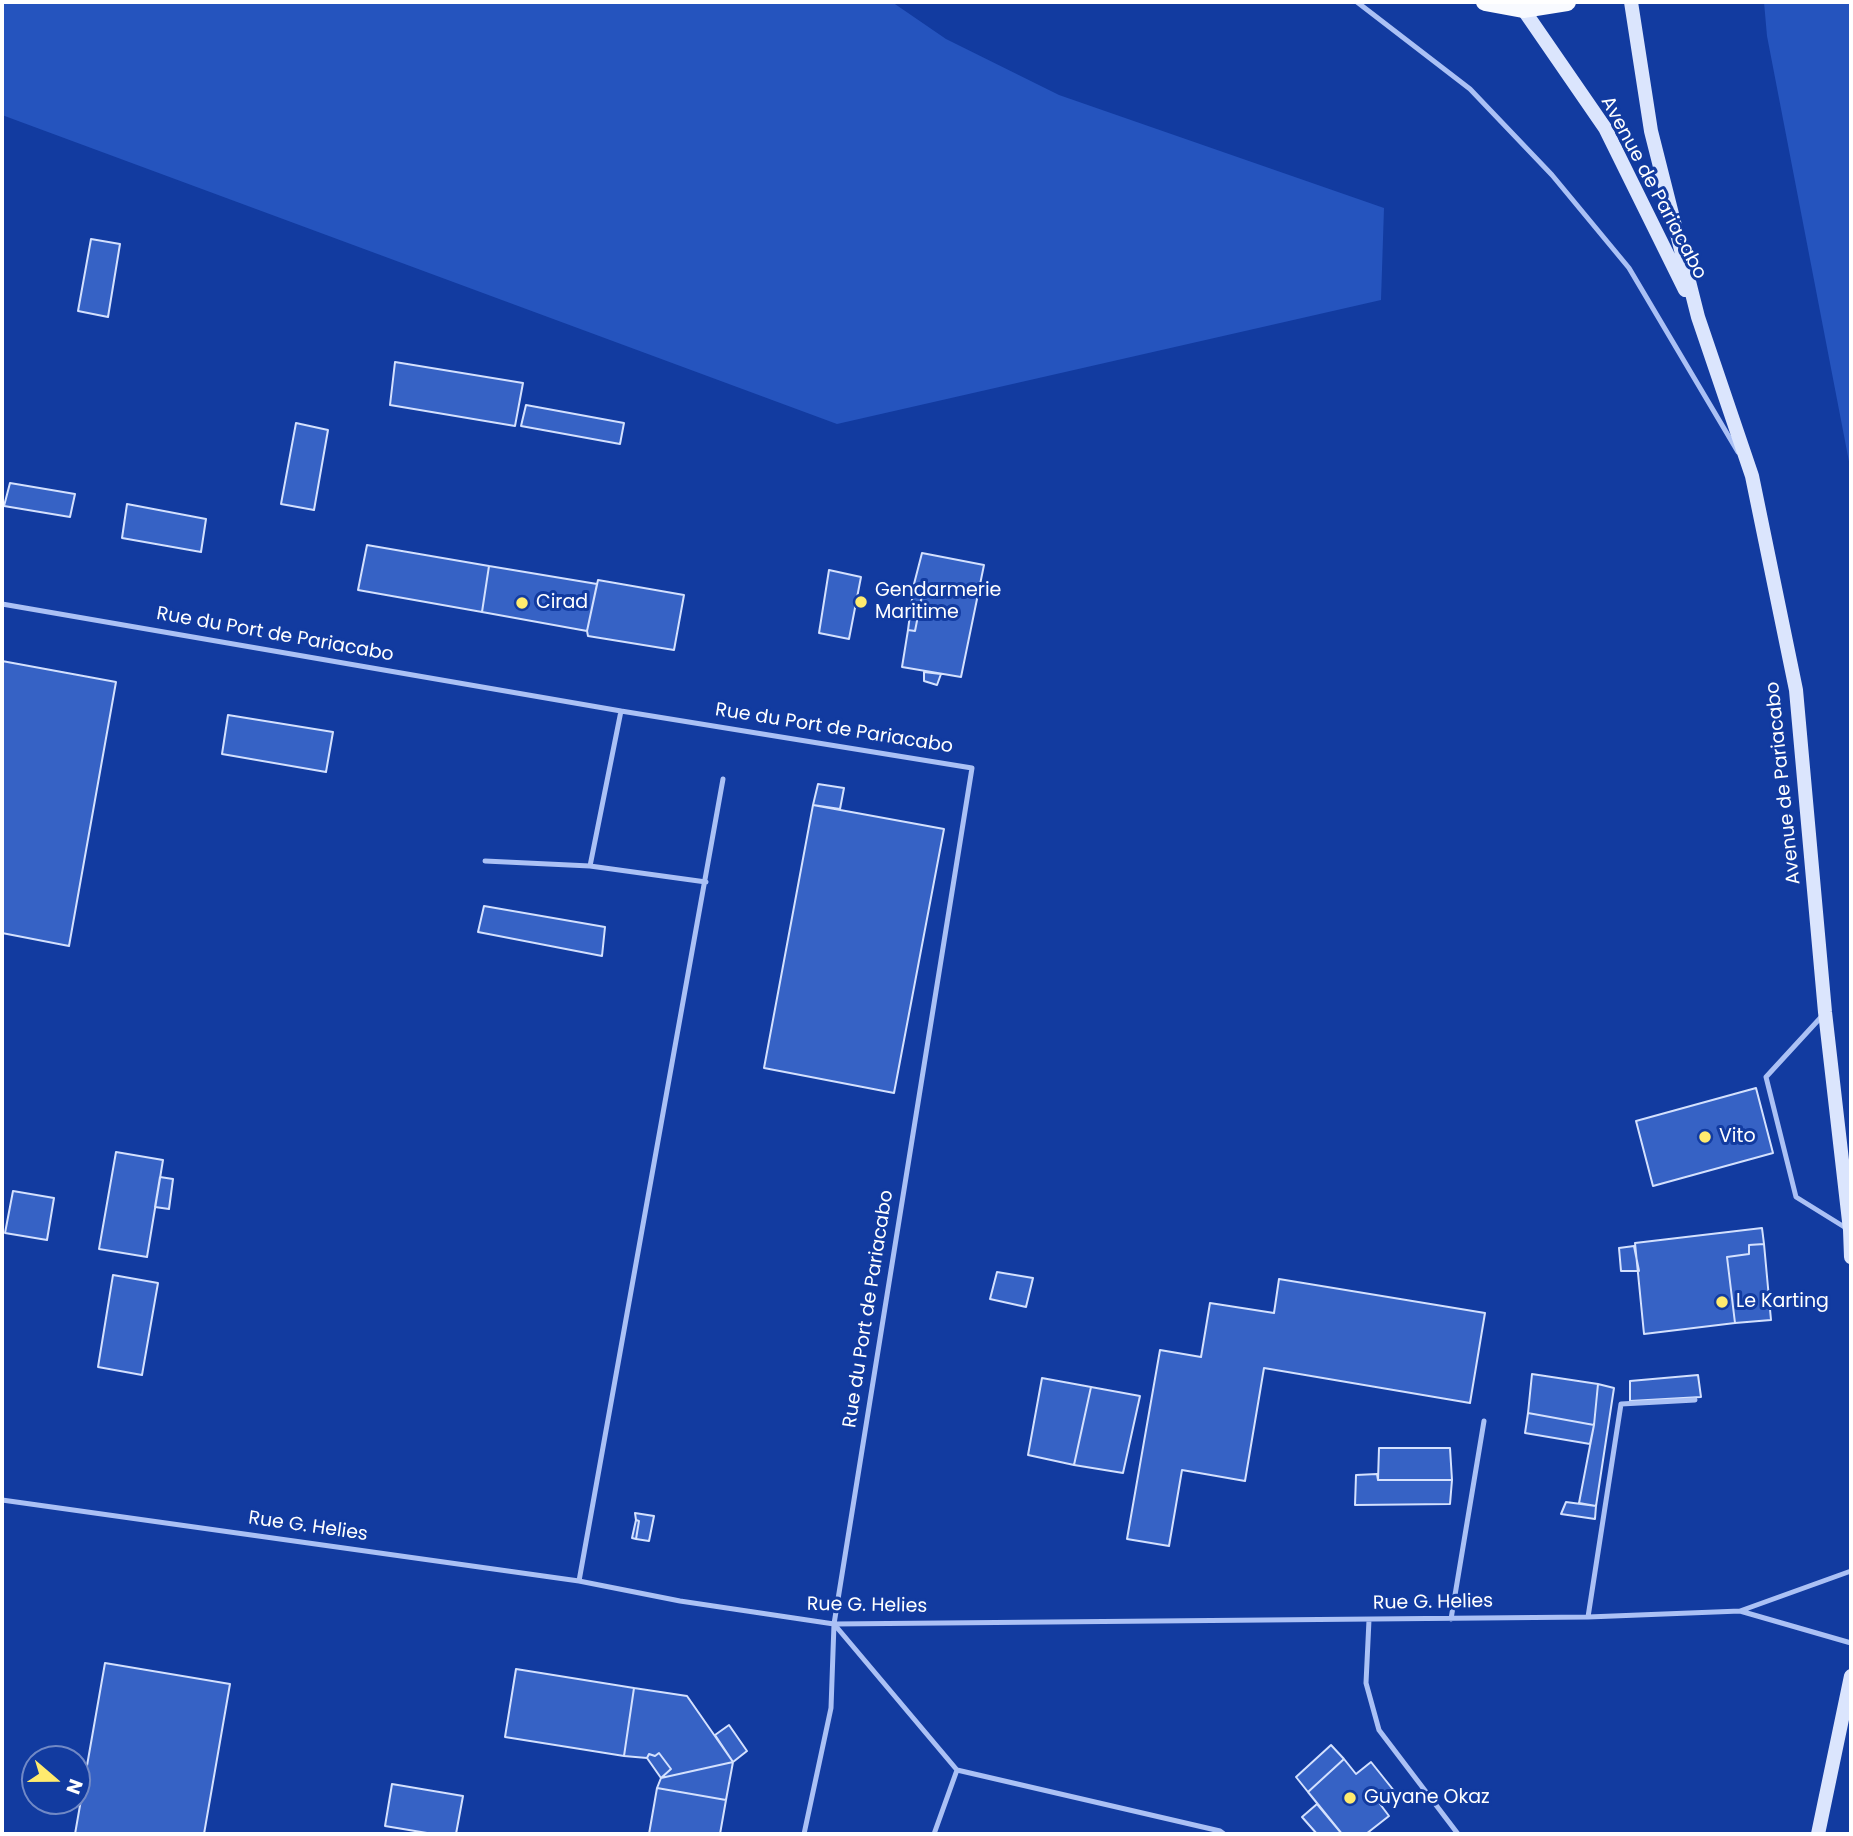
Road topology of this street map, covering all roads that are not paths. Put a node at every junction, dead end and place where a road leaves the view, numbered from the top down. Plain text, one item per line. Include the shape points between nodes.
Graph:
1 (1357, 2) edge
2 (1485, 2) edge
3 (1567, 2) edge
4 (1632, 2) edge
5 (1523, 9) junction
6 (1698, 317) junction
7 (1752, 476) junction
8 (2, 604) edge
9 (621, 711) junction
10 (723, 779) dead end
11 (485, 861) dead end
12 (590, 866) junction
13 (706, 882) junction
14 (1825, 1012) junction
15 (1850, 1230) edge
16 (1851, 1258) edge
17 (1695, 1400) dead end
18 (1485, 1421) dead end
19 (2, 1500) edge
20 (1851, 1571) edge
21 (579, 1581) junction
22 (1741, 1611) junction
23 (1588, 1617) junction
24 (1451, 1619) junction
25 (1369, 1620) junction
26 (834, 1624) junction
27 (1851, 1643) edge
28 (1851, 1676) edge
29 (957, 1770) junction
30 (804, 1834) edge
31 (934, 1834) edge
32 (1224, 1834) edge
33 (1458, 1834) edge
34 (1818, 1834) edge

1 - 7 lane via 1470,89 1629,268
2 - 5 main road
3 - 5 main road
4 - 6 main road, Avenue de Pariacabo via 1651,131
5 - 6 main road, Avenue de Pariacabo via 1605,128
6 - 7 main road, Avenue de Pariacabo
7 - 14 main road, Avenue de Pariacabo via 1796,690
8 - 9 lane, Rue du Port de Pariacabo
9 - 12 lane
9 - 26 lane, Rue du Port de Pariacabo via 972,768
10 - 13 lane
11 - 12 lane
12 - 13 lane
13 - 21 lane
14 - 15 main road, Avenue de Pariacabo
14 - 15 lane via 1766,1077 1796,1197
15 - 16 main road, Avenue de Pariacabo
17 - 23 lane via 1621,1404
18 - 24 lane
19 - 21 lane, Rue G. Helies
20 - 22 lane, Rue G. Helies
21 - 26 lane, Rue G. Helies
22 - 23 lane, Rue G. Helies
22 - 27 lane, Rue G. Helies
23 - 24 lane, Rue G. Helies
24 - 25 lane, Rue G. Helies
25 - 26 lane, Rue G. Helies
25 - 33 lane via 1366,1683 1379,1730
26 - 29 lane
26 - 30 lane via 831,1709
28 - 34 main road
29 - 31 lane
29 - 32 lane

